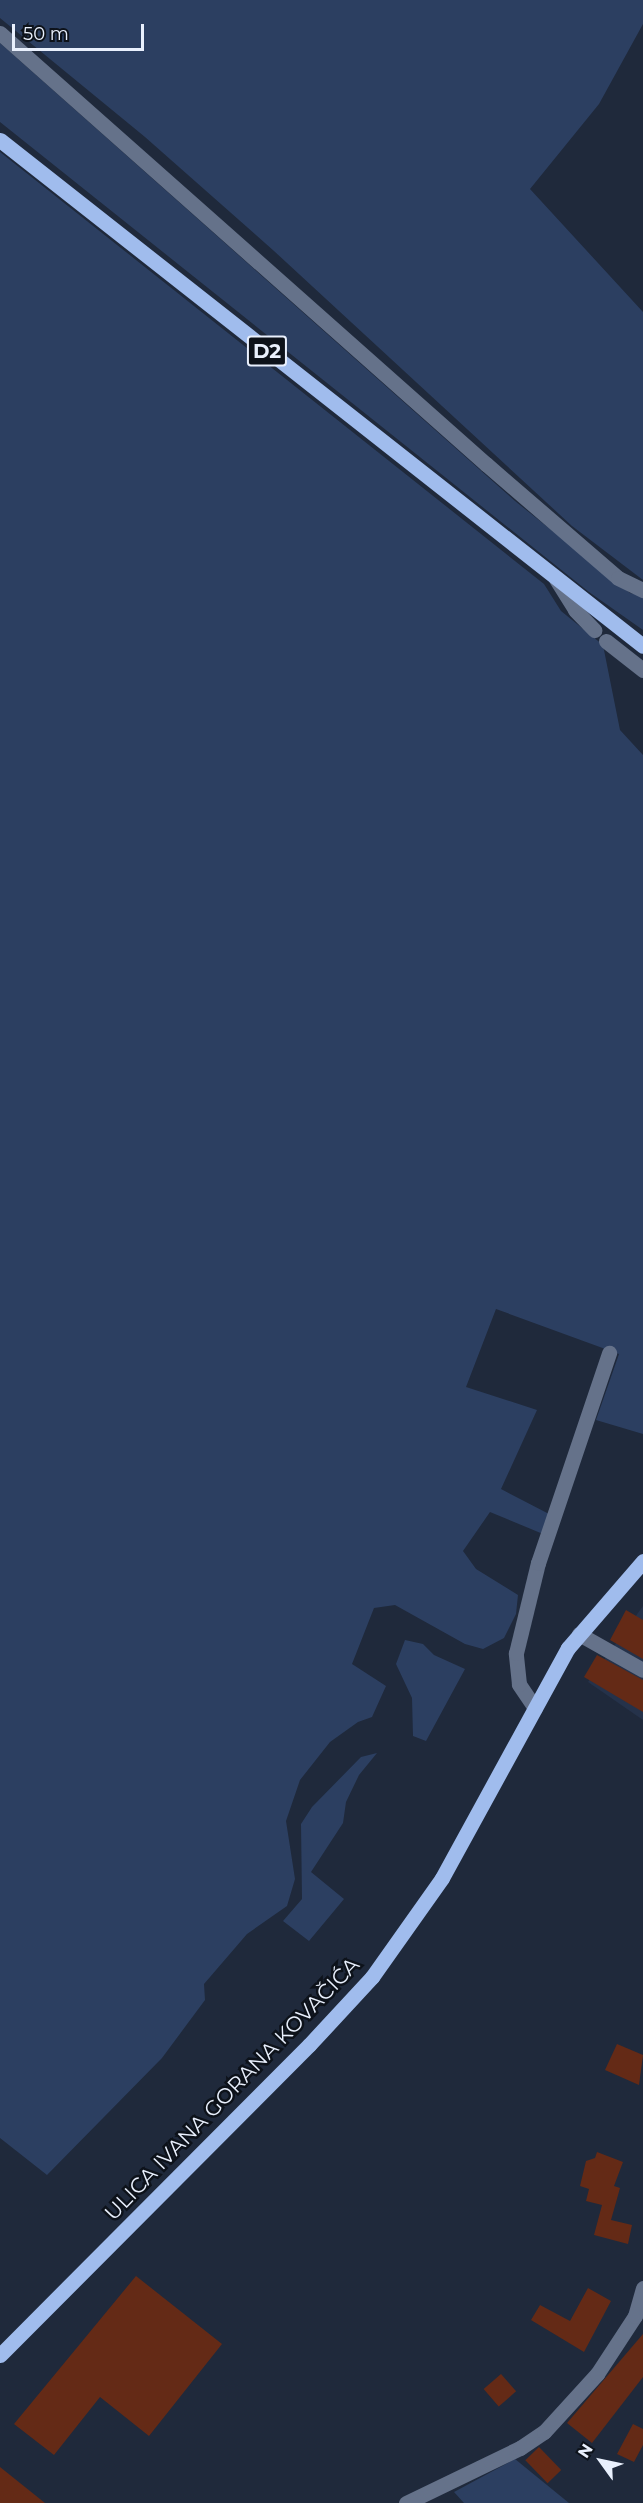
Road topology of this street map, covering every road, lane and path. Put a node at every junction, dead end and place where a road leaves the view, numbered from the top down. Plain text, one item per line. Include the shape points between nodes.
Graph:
1 (0, 33) edge
2 (0, 140) edge
3 (553, 574) junction
4 (643, 590) edge
5 (636, 636) edge
6 (643, 646) edge
7 (643, 670) edge
8 (609, 1353) dead end
9 (643, 1561) edge
10 (579, 1634) junction
11 (643, 1670) edge
12 (535, 1708) junction
13 (643, 2288) edge
14 (0, 2355) edge
15 (406, 2503) edge

1 - 4 street via 530,502 618,578
2 - 3 main road, D2
3 - 5 main road, D2
3 - 7 street via 575,610
5 - 6 main road, D2
8 - 12 street via 538,1563 516,1653 519,1684
9 - 10 main road, ULICA IVANA GORANA KOVAČIĆA
10 - 11 street
10 - 12 main road, ULICA IVANA GORANA KOVAČIĆA
12 - 14 main road, ULICA IVANA GORANA KOVAČIĆA via 425,1906 372,1977 301,2054
13 - 15 street via 635,2316 604,2364 544,2432 512,2452

